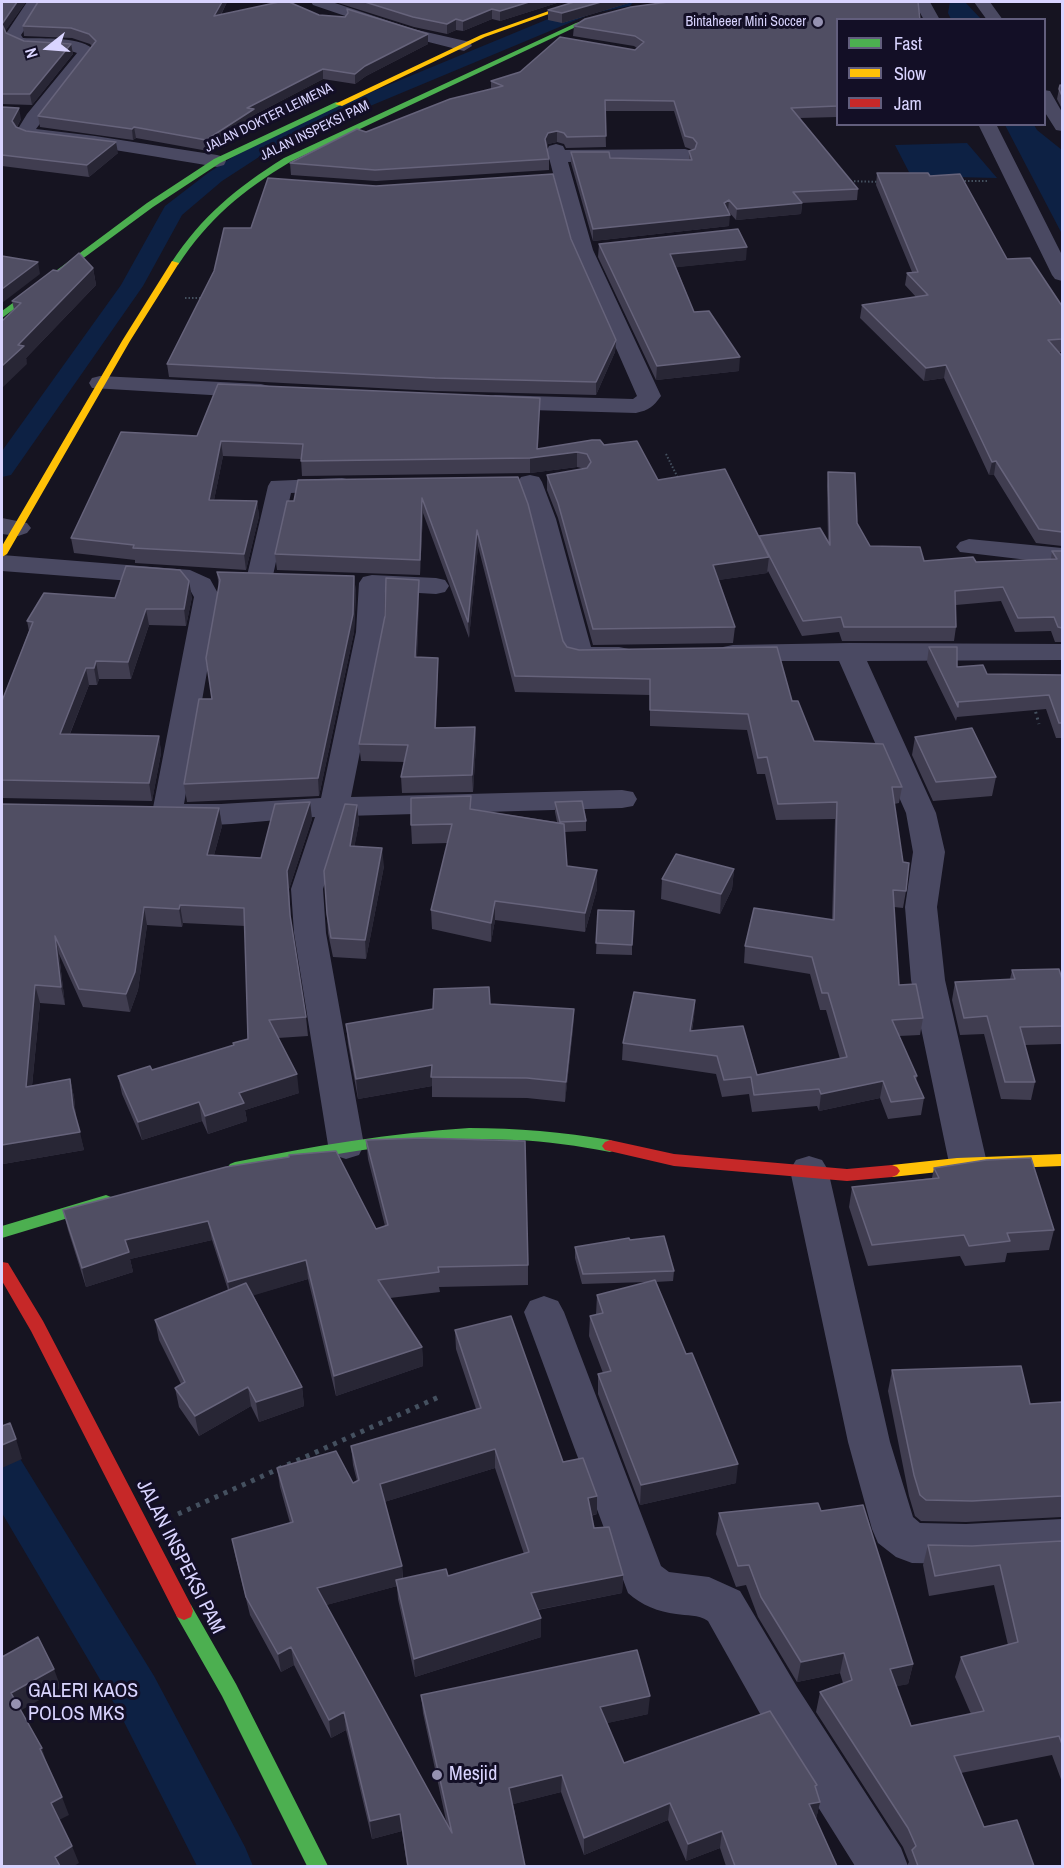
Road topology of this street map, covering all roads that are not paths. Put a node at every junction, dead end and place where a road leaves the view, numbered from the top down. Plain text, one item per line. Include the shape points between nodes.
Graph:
1 (579, 2) edge
2 (681, 2) edge
3 (922, 2) edge
4 (982, 2) edge
5 (34, 3) edge
6 (12, 4) edge
7 (383, 6) edge
8 (313, 7) edge
9 (931, 18) edge
10 (994, 18) edge
11 (356, 21) junction
12 (506, 27) junction
13 (548, 39) junction
14 (10, 42) edge
15 (576, 44) edge
16 (464, 46) junction
17 (1046, 98) edge
18 (988, 126) edge
19 (1062, 126) edge
20 (685, 155) dead end
21 (217, 161) junction
22 (562, 177) junction
23 (539, 178) edge
24 (252, 180) junction
25 (285, 183) edge
26 (606, 248) edge
27 (583, 250) junction
28 (1062, 275) edge
29 (2, 315) edge
30 (100, 383) junction
31 (289, 392) edge
32 (477, 401) edge
33 (530, 481) dead end
34 (363, 485) edge
35 (10, 527) edge
36 (969, 547) dead end
37 (2, 554) edge
38 (1062, 556) edge
39 (2, 563) edge
40 (190, 578) junction
41 (436, 586) dead end
42 (849, 651) junction
43 (1062, 652) edge
44 (649, 654) edge
45 (707, 654) edge
46 (622, 799) dead end
47 (334, 807) junction
48 (346, 1145) junction
49 (1062, 1160) edge
50 (968, 1163) junction
51 (809, 1170) junction
52 (220, 1172) edge
53 (121, 1196) edge
54 (2, 1232) edge
55 (2, 1268) edge
56 (544, 1312) dead end
57 (1062, 1539) edge
58 (318, 1866) edge
59 (883, 1866) edge

1 - 12 main road, JALAN DOKTER LEIMENA
2 - 13 main road, JALAN INSPEKSI PAM via 613,14 578,24
3 - 9 street
4 - 10 street
5 - 6 street
5 - 14 street
7 - 11 street
8 - 11 street
11 - 16 street
12 - 13 main road
12 - 16 main road, JALAN DOKTER LEIMENA
13 - 15 street
13 - 24 main road, JALAN INSPEKSI PAM via 287,160
14 - 21 street via 74,46 87,51 29,112 25,132
16 - 21 main road, JALAN DOKTER LEIMENA
17 - 19 street
18 - 28 street
20 - 22 street via 557,153
21 - 29 main road, JALAN DOKTER LEIMENA via 150,205
22 - 23 street
22 - 27 street
24 - 25 street
24 - 30 main road, JALAN INSPEKSI PAM via 206,219 187,242
26 - 27 street
27 - 32 street via 649,396 636,406
30 - 31 street
30 - 35 main road, JALAN INSPEKSI PAM
33 - 44 street via 579,656
34 - 40 street via 280,486 250,579
35 - 37 main road, JALAN INSPEKSI PAM
36 - 38 street
39 - 40 street
40 - 47 street via 201,585 207,597 155,813 221,814
41 - 47 street via 358,583 370,632
42 - 43 street
42 - 45 street
42 - 50 street via 921,813 929,852 921,907 928,980
46 - 47 street
47 - 48 street via 307,889 307,907
48 - 51 main road via 468,1133 540,1136 674,1160
48 - 52 main road
49 - 50 main road
50 - 51 main road via 847,1174
51 - 57 street via 869,1442 894,1529 912,1544
53 - 54 main road
55 - 58 main road, JALAN INSPEKSI PAM via 37,1326
56 - 59 street via 644,1579 665,1593 709,1597 724,1606

